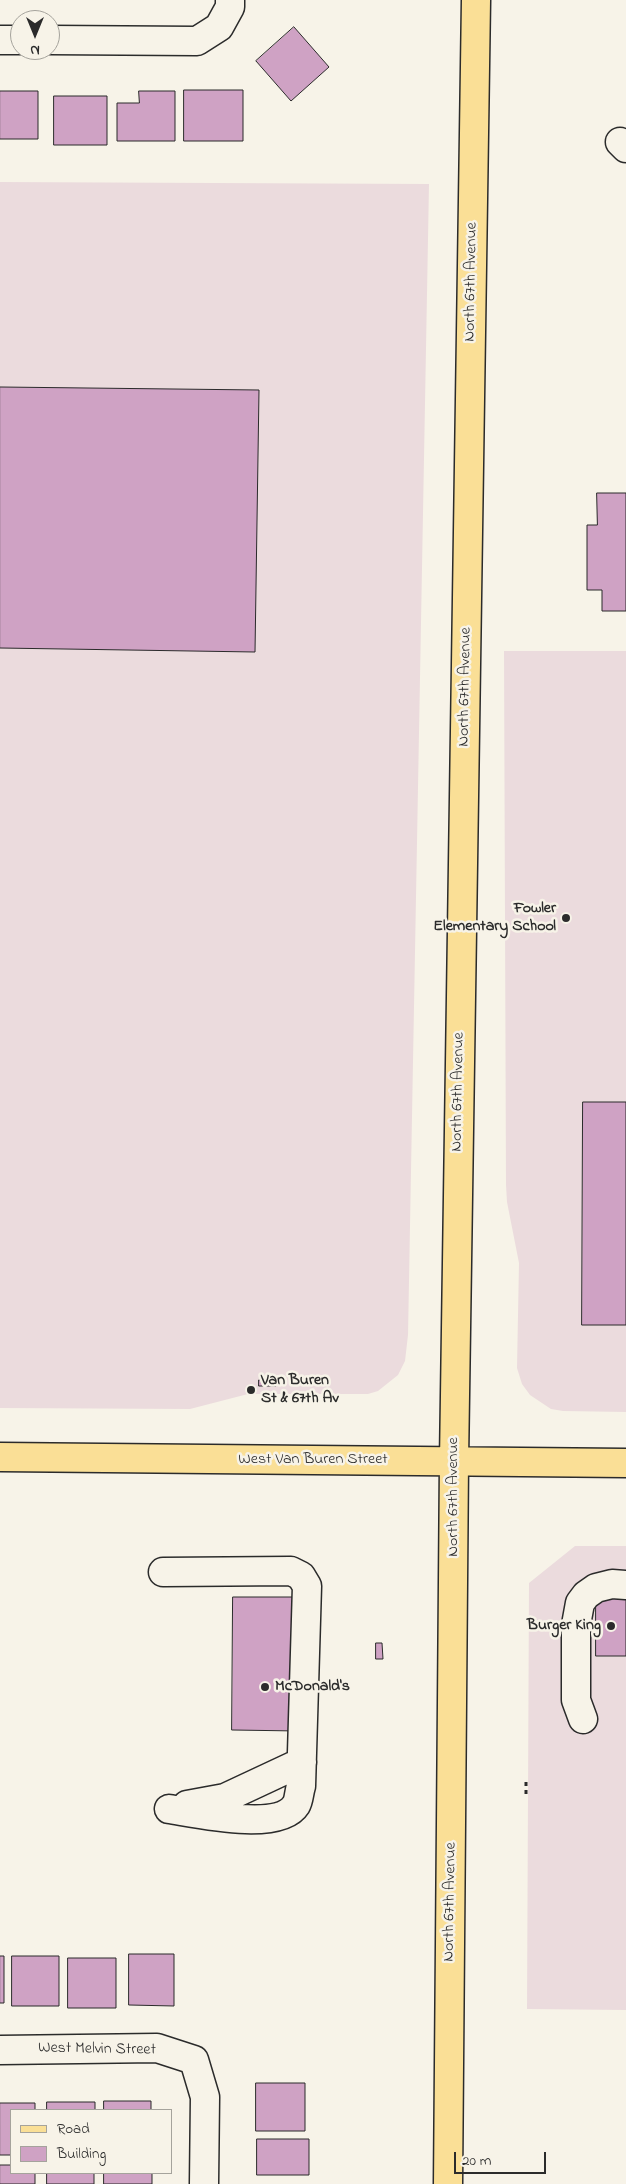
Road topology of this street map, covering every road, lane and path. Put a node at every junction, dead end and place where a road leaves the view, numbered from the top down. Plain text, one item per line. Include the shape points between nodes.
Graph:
1 (230, 0) edge
2 (476, 0) edge
3 (60, 40) edge
4 (0, 1457) edge
5 (454, 1461) junction
6 (626, 1463) edge
7 (164, 1572) dead end
8 (626, 1585) edge
9 (583, 1719) dead end
10 (302, 1762) junction
11 (526, 1782) dead end
12 (526, 1795) dead end
13 (0, 2050) edge
14 (204, 2184) edge
15 (448, 2184) edge

1 - 3 street via 230,7 219,27 197,41
2 - 5 main road, North 67th Avenue
4 - 5 main road, West Van Buren Street
5 - 6 main road, West Van Buren Street
5 - 15 main road, North 67th Avenue
7 - 10 street via 291,1571 308,1586
8 - 9 street via 596,1588 580,1604 576,1625 576,1700
10 - 10 street via 225,1798 169,1809 219,1817 277,1817 296,1805
11 - 12 path
13 - 14 street, West Melvin Street via 157,2048 194,2060 205,2097

